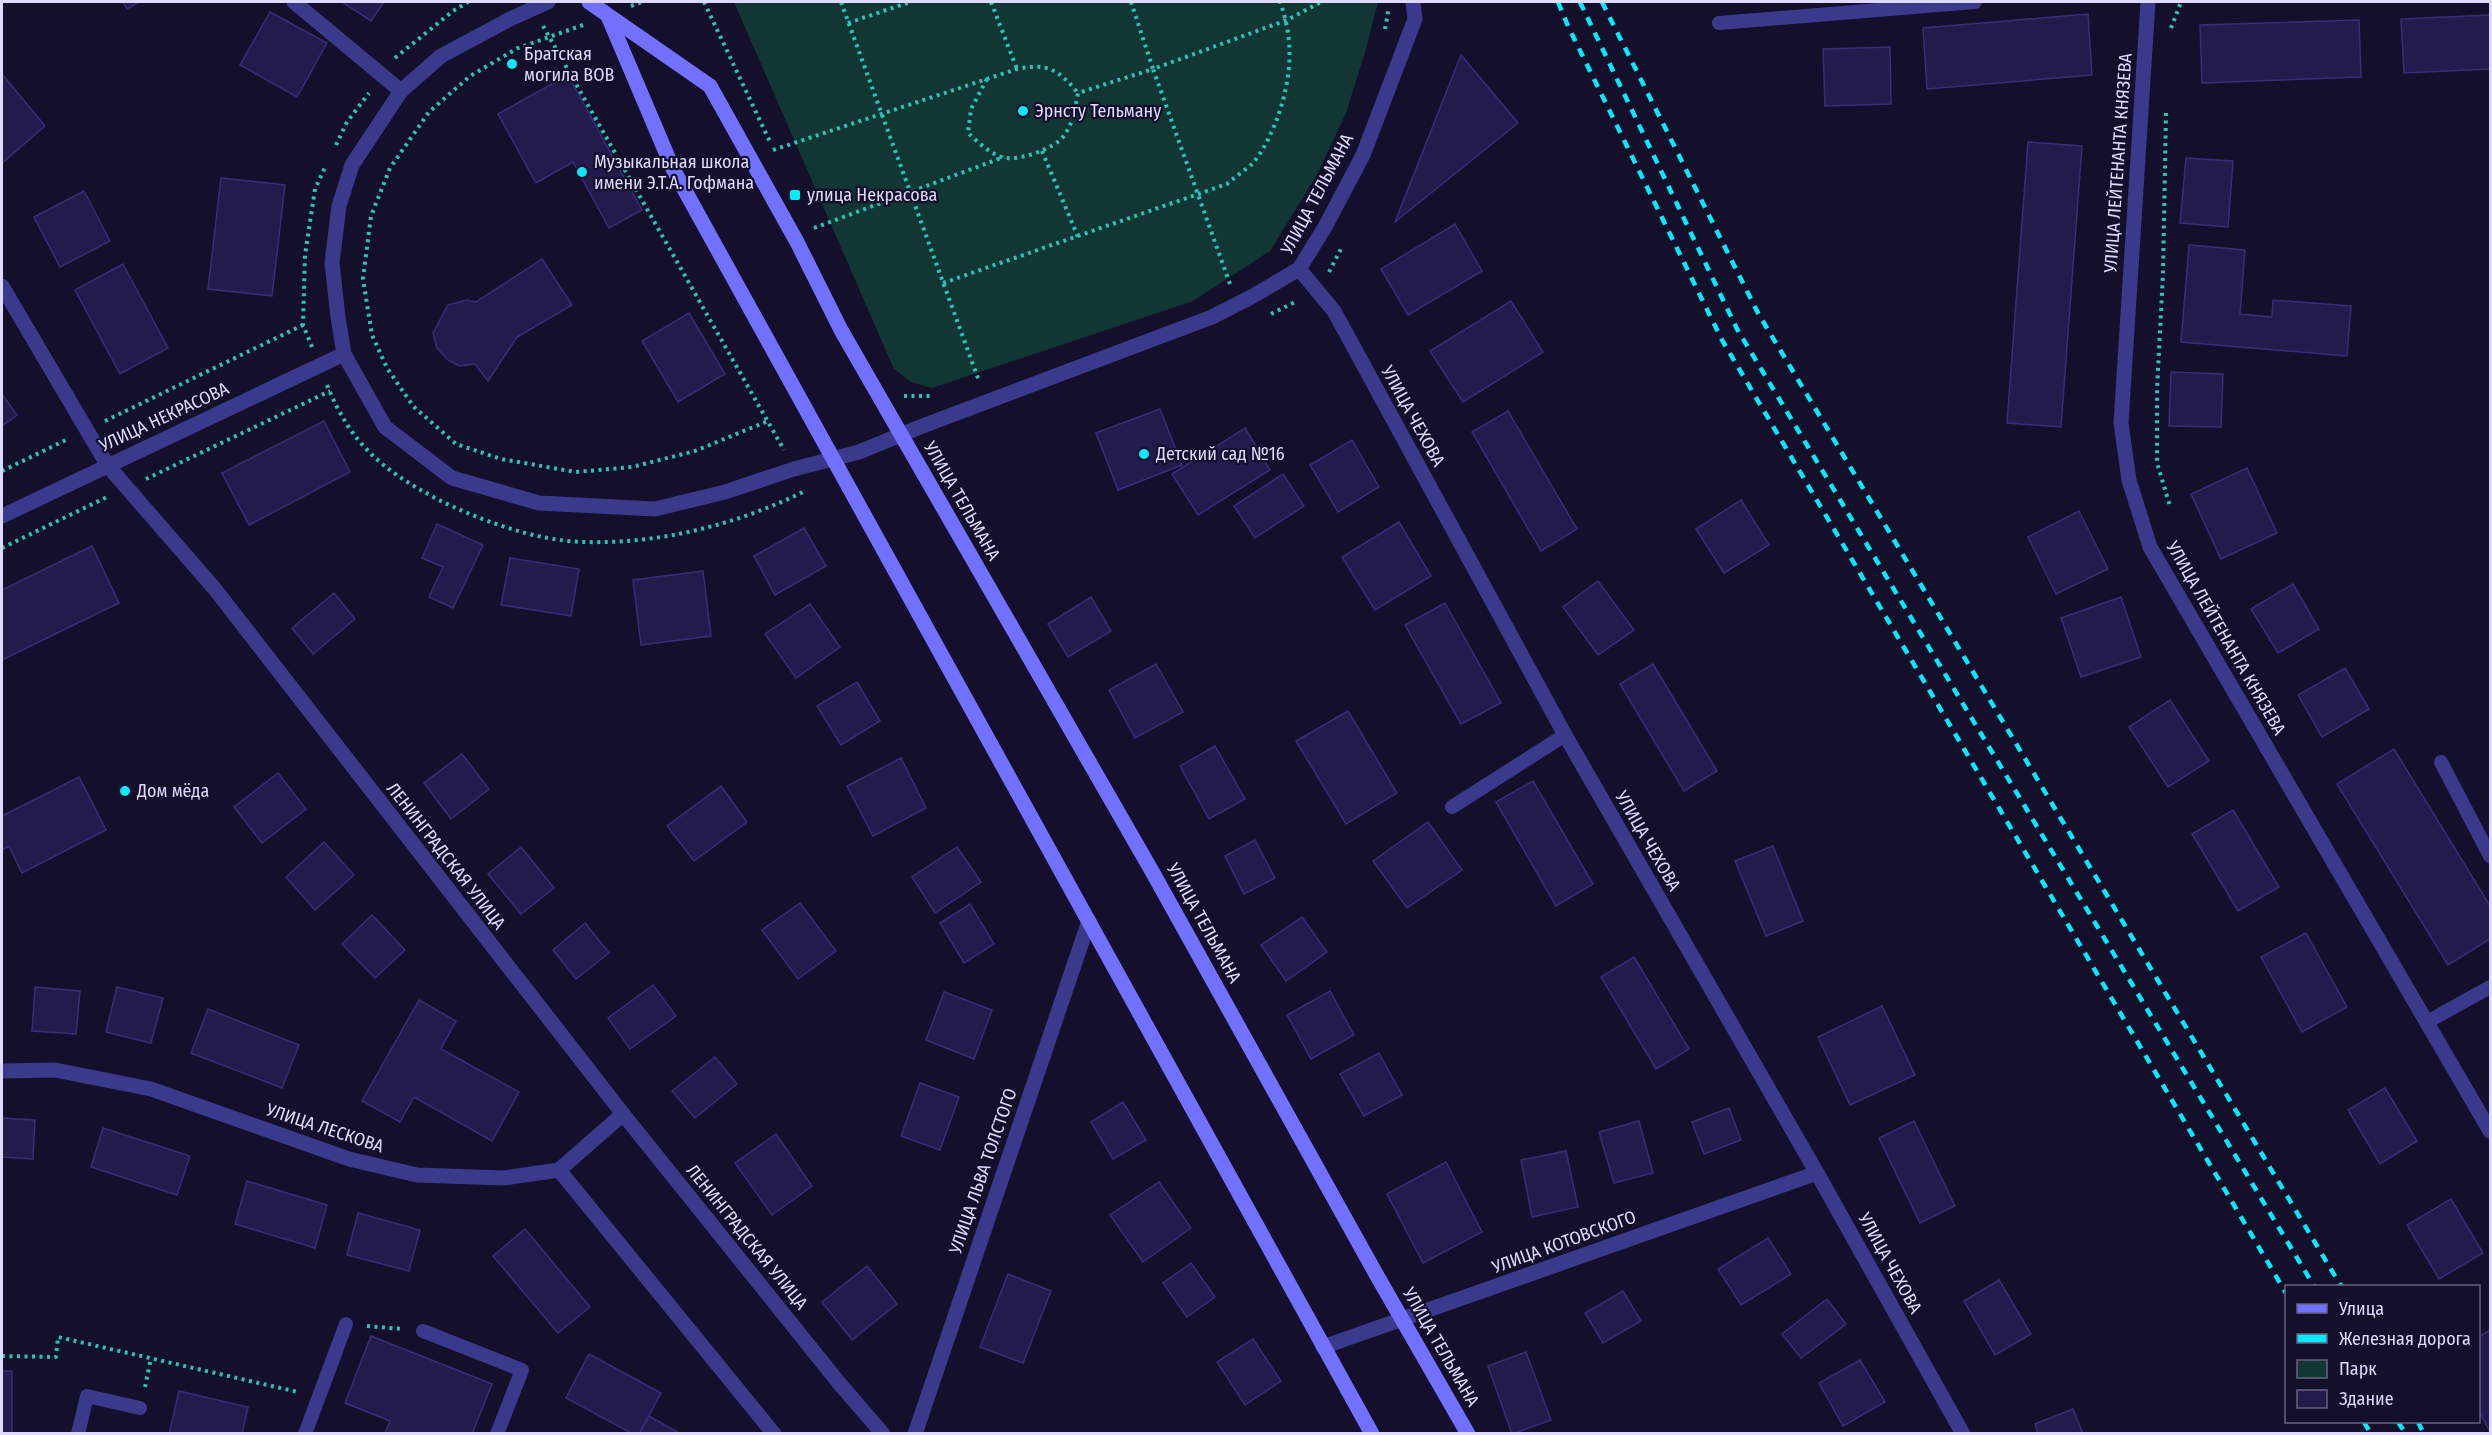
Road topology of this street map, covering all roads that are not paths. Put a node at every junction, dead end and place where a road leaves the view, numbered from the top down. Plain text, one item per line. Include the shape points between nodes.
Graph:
1 (294, 2) edge
2 (549, 2) edge
3 (589, 2) edge
4 (1413, 2) edge
5 (1975, 2) edge
6 (2148, 2) edge
7 (608, 15) junction
8 (1719, 23) dead end
9 (401, 91) junction
10 (1299, 269) junction
11 (2, 286) edge
12 (344, 354) junction
13 (900, 435) junction
14 (834, 459) junction
15 (108, 466) junction
16 (2, 516) edge
17 (1565, 735) junction
18 (2441, 762) dead end
19 (1452, 807) dead end
20 (2490, 856) edge
21 (1089, 921) junction
22 (2490, 987) edge
23 (2427, 1022) junction
24 (2, 1071) edge
25 (623, 1114) junction
26 (2489, 1127) edge
27 (559, 1170) junction
28 (1817, 1173) junction
29 (1404, 1320) junction
30 (346, 1324) road end
31 (423, 1331) road end
32 (1323, 1347) junction
33 (140, 1408) road end
34 (78, 1434) edge
35 (305, 1434) edge
36 (497, 1434) edge
37 (774, 1434) edge
38 (884, 1434) edge
39 (915, 1434) edge
40 (1372, 1434) edge
41 (1468, 1434) edge
42 (1963, 1434) edge

1 - 9 street
2 - 9 street, УЛИЦА ТЕЛЬМАНА via 441,56
3 - 7 main road, УЛИЦА ТЕЛЬМАНА
4 - 10 street, УЛИЦА ТЕЛЬМАНА via 1415,19 1363,155
5 - 8 lane
6 - 23 street, УЛИЦА ЛЕЙТЕНАНТА КНЯЗЕВА via 2121,423 2129,480 2150,547
7 - 13 main road, УЛИЦА ТЕЛЬМАНА via 710,86
7 - 14 main road via 673,169
9 - 12 street, УЛИЦА ТЕЛЬМАНА via 352,165 339,206 332,263
10 - 13 street, УЛИЦА ТЕЛЬМАНА via 1212,317
10 - 17 street, УЛИЦА ЧЕХОВА via 1334,311
11 - 15 street, ЛЕНИНГРАДСКАЯ УЛИЦА
12 - 14 street, УЛИЦА ТЕЛЬМАНА via 384,427 452,478 539,503 654,509
12 - 15 street, УЛИЦА НЕКРАСОВА
13 - 14 street, УЛИЦА ТЕЛЬМАНА
13 - 29 main road, УЛИЦА ТЕЛЬМАНА via 1154,873
14 - 21 main road
15 - 16 street, УЛИЦА НЕКРАСОВА
15 - 25 street, ЛЕНИНГРАДСКАЯ УЛИЦА via 214,588
17 - 19 lane
17 - 28 street, УЛИЦА ЧЕХОВА
18 - 20 lane
21 - 32 main road
21 - 39 street, УЛИЦА ЛЬВА ТОЛСТОГО
22 - 23 lane
23 - 26 street, УЛИЦА ЛЕЙТЕНАНТА КНЯЗЕВА
24 - 27 street, УЛИЦА ЛЕСКОВА via 54,1070 151,1089 349,1159 417,1175 504,1178
25 - 27 street
25 - 38 street, ЛЕНИНГРАДСКАЯ УЛИЦА
27 - 37 street
28 - 29 street, УЛИЦА КОТОВСКОГО
28 - 42 street, УЛИЦА ЧЕХОВА
29 - 32 street, УЛИЦА КОТОВСКОГО
29 - 41 main road, УЛИЦА ТЕЛЬМАНА
30 - 35 lane
31 - 36 lane via 522,1370
32 - 40 main road
33 - 34 lane via 87,1396

